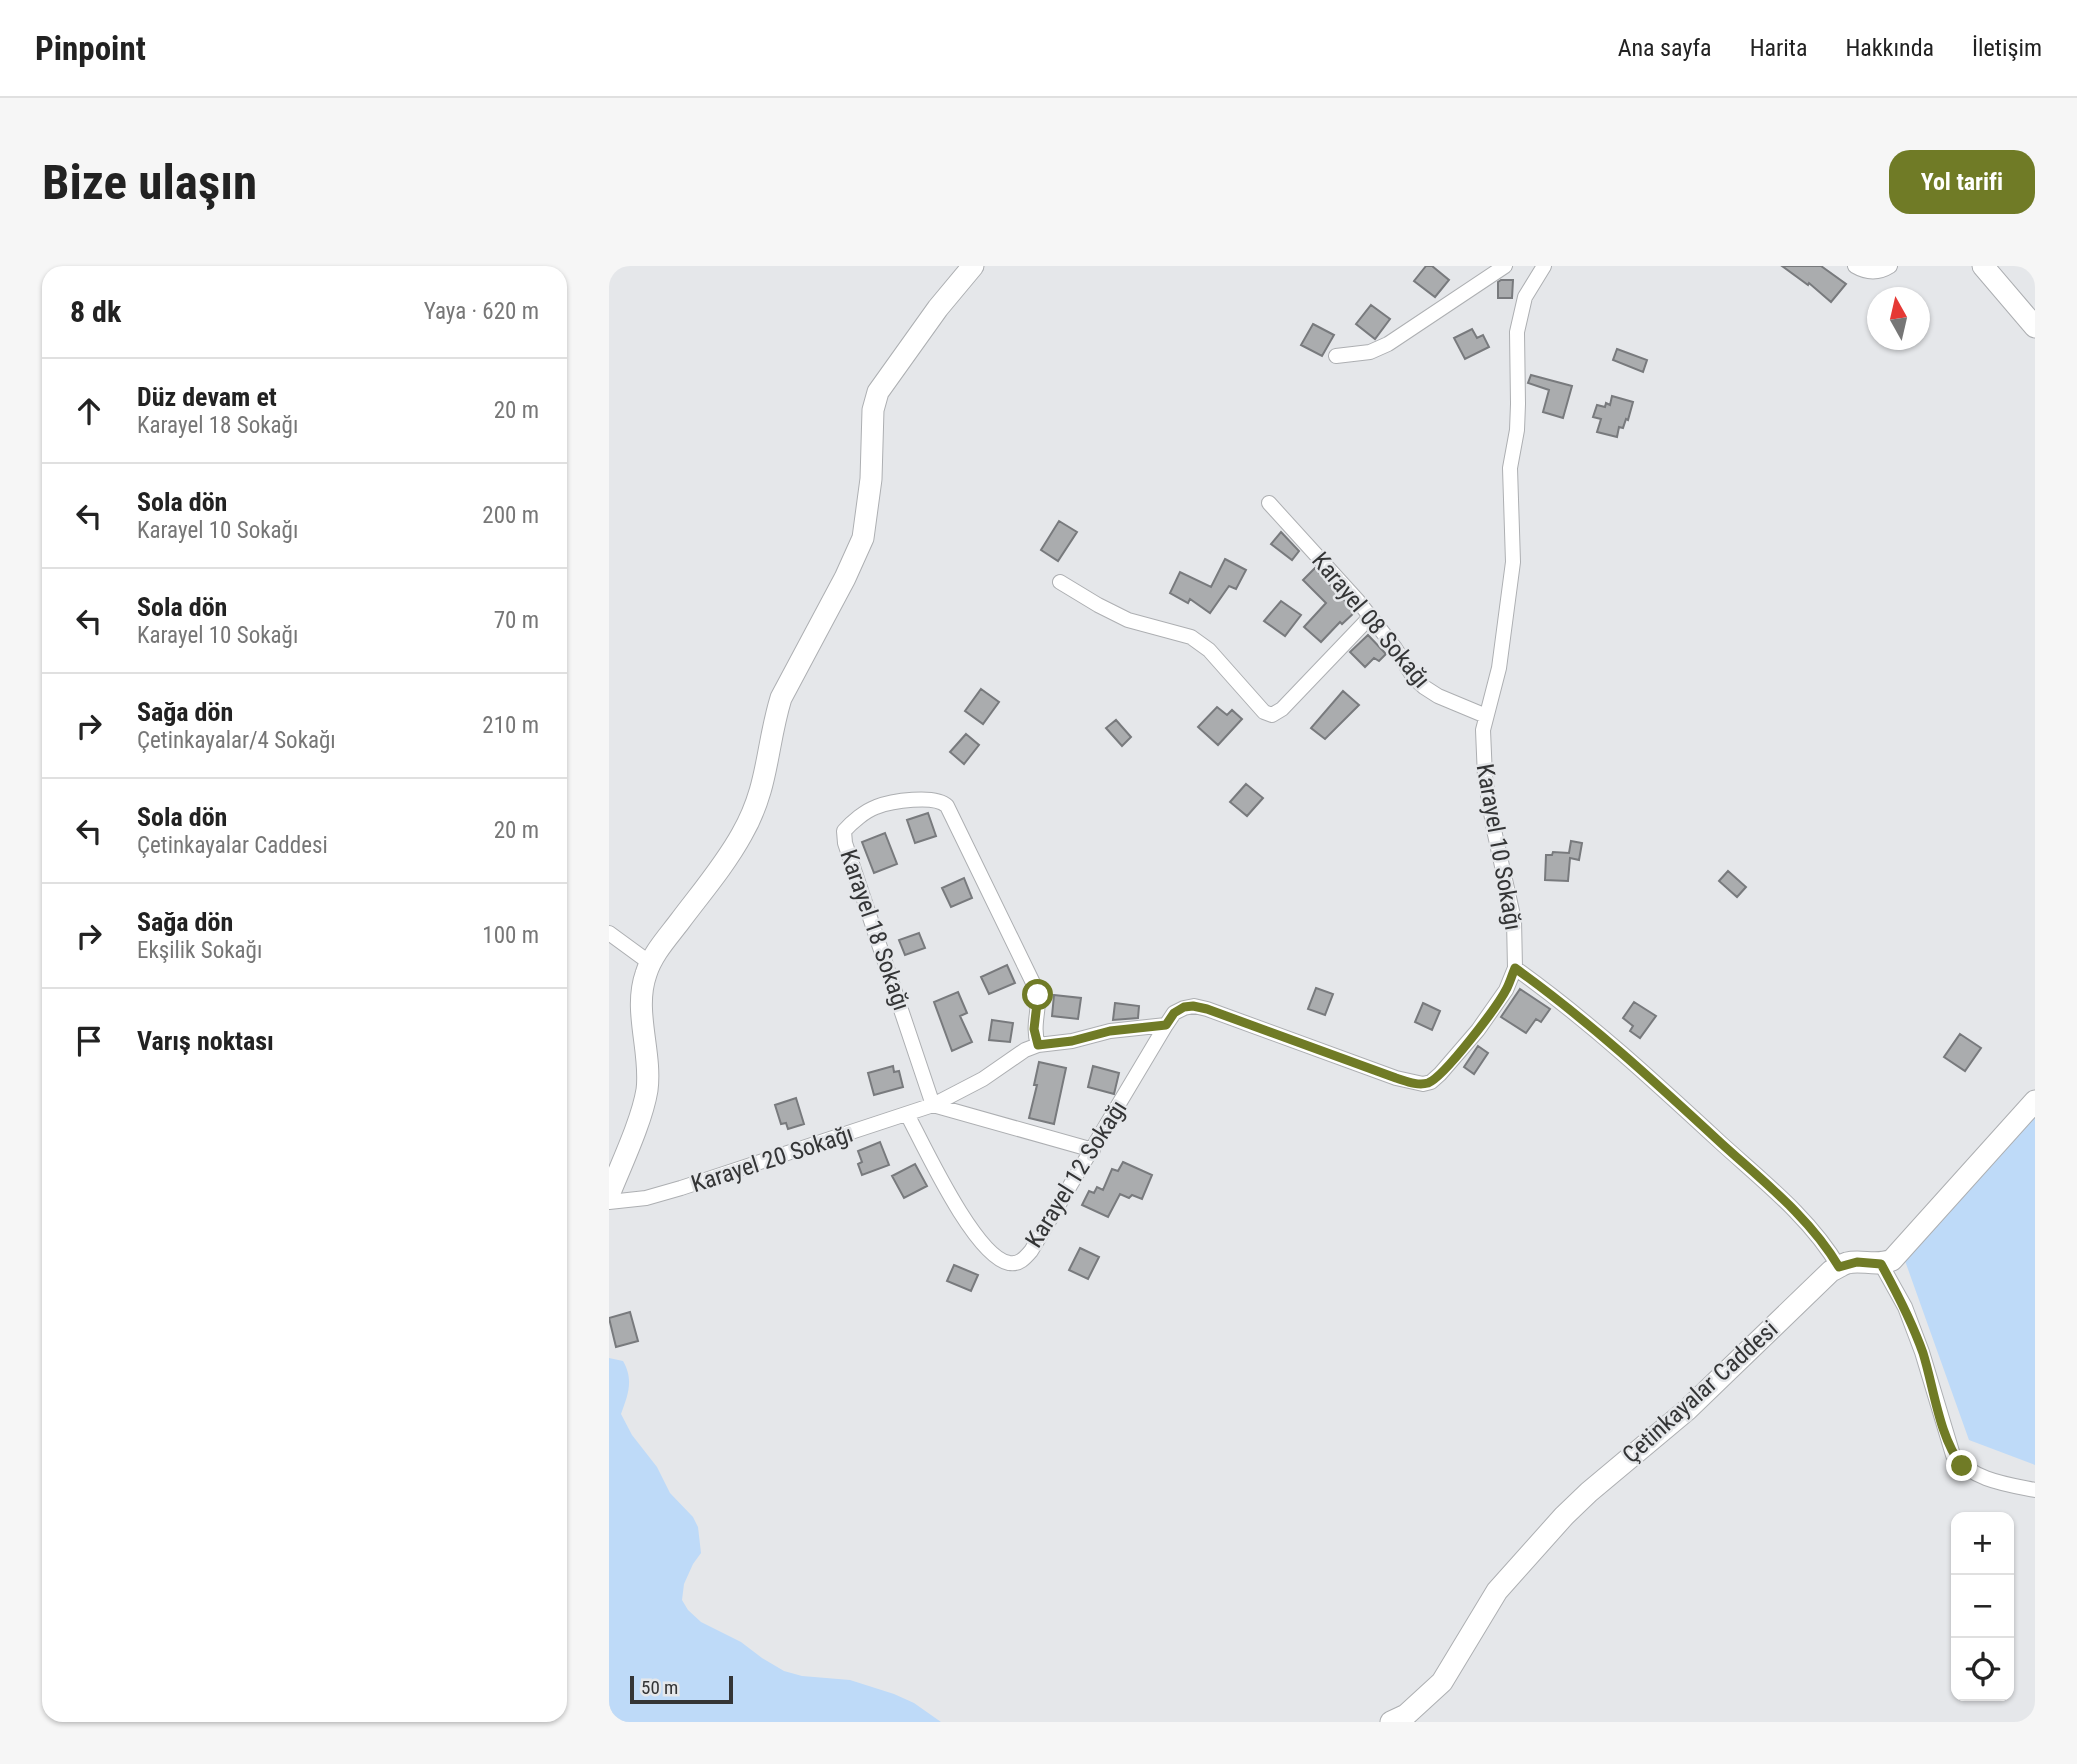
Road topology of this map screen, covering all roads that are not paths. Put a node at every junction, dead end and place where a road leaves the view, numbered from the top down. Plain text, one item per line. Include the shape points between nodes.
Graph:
1 (972, 266) edge
2 (1505, 266) edge
3 (1543, 266) edge
4 (1856, 266) edge
5 (1890, 266) edge
6 (1983, 266) edge
7 (2035, 327) edge
8 (1336, 356) dead end
9 (1269, 503) dead end
10 (1060, 582) dead end
11 (1370, 617) junction
12 (1486, 716) junction
13 (609, 933) edge
14 (650, 963) junction
15 (1515, 968) junction
16 (1166, 1025) junction
17 (1038, 1045) junction
18 (2035, 1101) edge
19 (933, 1105) junction
20 (907, 1114) junction
21 (1093, 1150) junction
22 (609, 1195) edge
23 (609, 1202) edge
24 (1881, 1264) junction
25 (1839, 1267) junction
26 (2035, 1490) edge
27 (1391, 1722) edge

1 - 14 street via 878,392 863,538 781,698 767,772 751,818
2 - 8 street via 1388,344 1370,352
3 - 12 street, Karayel 10 Sokağı via 1525,297 1517,332 1517,430 1510,468 1513,562 1501,657
4 - 5 street via 1870,272
6 - 7 street
9 - 11 street, Karayel 08 Sokağı
10 - 11 street via 1128,620 1191,637 1272,715
11 - 12 street, Karayel 08 Sokağı via 1424,687
12 - 15 street, Karayel 10 Sokağı via 1482,743 1485,777 1514,920
13 - 14 street
14 - 22 street via 643,988 647,1091
15 - 16 street, Karayel 10 Sokağı via 1506,990 1478,1030 1440,1074 1423,1084 1207,1009 1184,1007
15 - 25 street via 1589,1024 1765,1183 1817,1235
16 - 17 street, Karayel 10 Sokağı
16 - 21 street, Karayel 12 Sokağı
17 - 19 street, Karayel 10 Sokağı
17 - 19 street, Karayel 18 Sokağı via 1036,989 947,806 933,799 873,808 844,831 845,843
18 - 24 street via 1892,1260
19 - 20 street, Karayel 20 Sokağı
19 - 21 street
20 - 21 street, Karayel 12 Sokağı via 974,1234 991,1254 1007,1263 1022,1260 1031,1251
20 - 23 street, Karayel 20 Sokağı via 681,1188
24 - 25 street via 1857,1262
24 - 26 street via 1913,1327 1953,1455 1978,1476
25 - 27 street, Çetinkayalar Caddesi via 1687,1410 1564,1516 1497,1591 1442,1682 1406,1715

